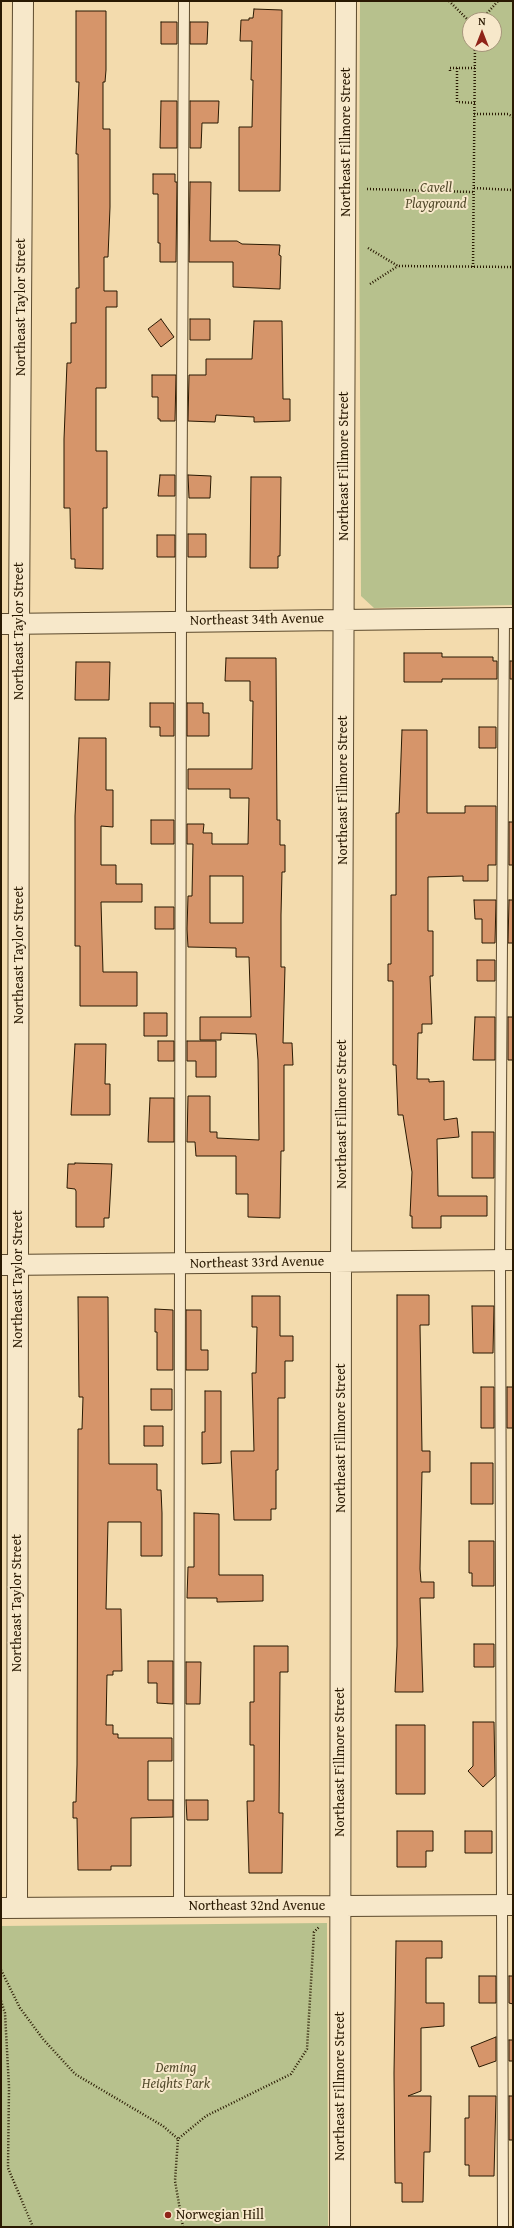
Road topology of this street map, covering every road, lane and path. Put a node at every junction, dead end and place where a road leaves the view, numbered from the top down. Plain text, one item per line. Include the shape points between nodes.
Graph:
1 (23, 1) edge
2 (184, 1) edge
3 (346, 1) edge
4 (449, 1) edge
5 (498, 1) edge
6 (488, 12) edge
7 (462, 14) edge
8 (475, 52) edge
9 (457, 68) junction
10 (475, 68) junction
11 (450, 71) dead end
12 (474, 103) junction
13 (474, 114) junction
14 (513, 117) edge
15 (448, 185) dead end
16 (474, 188) junction
17 (367, 189) dead end
18 (513, 190) edge
19 (448, 191) junction
20 (474, 192) junction
21 (368, 248) dead end
22 (398, 266) junction
23 (473, 267) junction
24 (513, 267) edge
25 (370, 284) dead end
26 (508, 618) edge
27 (344, 619) junction
28 (181, 622) junction
29 (10, 623) edge
30 (507, 1260) edge
31 (341, 1262) junction
32 (179, 1265) junction
33 (10, 1266) edge
34 (508, 1905) edge
35 (179, 1906) junction
36 (340, 1906) junction
37 (9, 1908) edge
38 (319, 1926) dead end
39 (1, 1970) edge
40 (1, 2001) edge
41 (178, 2139) junction
42 (33, 2227) edge
43 (183, 2227) edge
44 (340, 2227) edge
45 (503, 2227) edge

1 - 29 street, Northeast Taylor Street
2 - 28 lane
3 - 27 street, Northeast Fillmore Street
4 - 7 path
5 - 6 path
8 - 10 path
9 - 10 path
9 - 11 path via 450,68
9 - 12 path via 457,102
10 - 12 path
12 - 13 path
13 - 14 path via 508,114
13 - 16 path
15 - 19 path
16 - 18 path
16 - 20 path
17 - 19 path
19 - 20 path
20 - 23 path
21 - 22 path
22 - 23 path
22 - 25 path
23 - 24 path
26 - 27 street, Northeast 34th Avenue
26 - 30 lane
27 - 28 street, Northeast 34th Avenue
27 - 31 street, Northeast Fillmore Street
28 - 29 street, Northeast 34th Avenue
28 - 32 lane
29 - 33 street, Northeast Taylor Street
30 - 31 street, Northeast 33rd Avenue
30 - 34 lane
31 - 32 street, Northeast 33rd Avenue
31 - 36 street, Northeast Fillmore Street
32 - 33 street, Northeast 33rd Avenue
32 - 35 lane
33 - 37 street, Northeast Taylor Street
34 - 36 street, Northeast 32nd Avenue
34 - 45 lane
35 - 36 street, Northeast 32nd Avenue
35 - 37 street, Northeast 32nd Avenue
36 - 44 street, Northeast Fillmore Street
38 - 41 path via 314,1932 307,2049 291,2074 206,2116
39 - 41 path via 20,2008 43,2039 75,2074 162,2126
40 - 42 path via 5,2013 9,2080 8,2168
41 - 43 path via 175,2181

